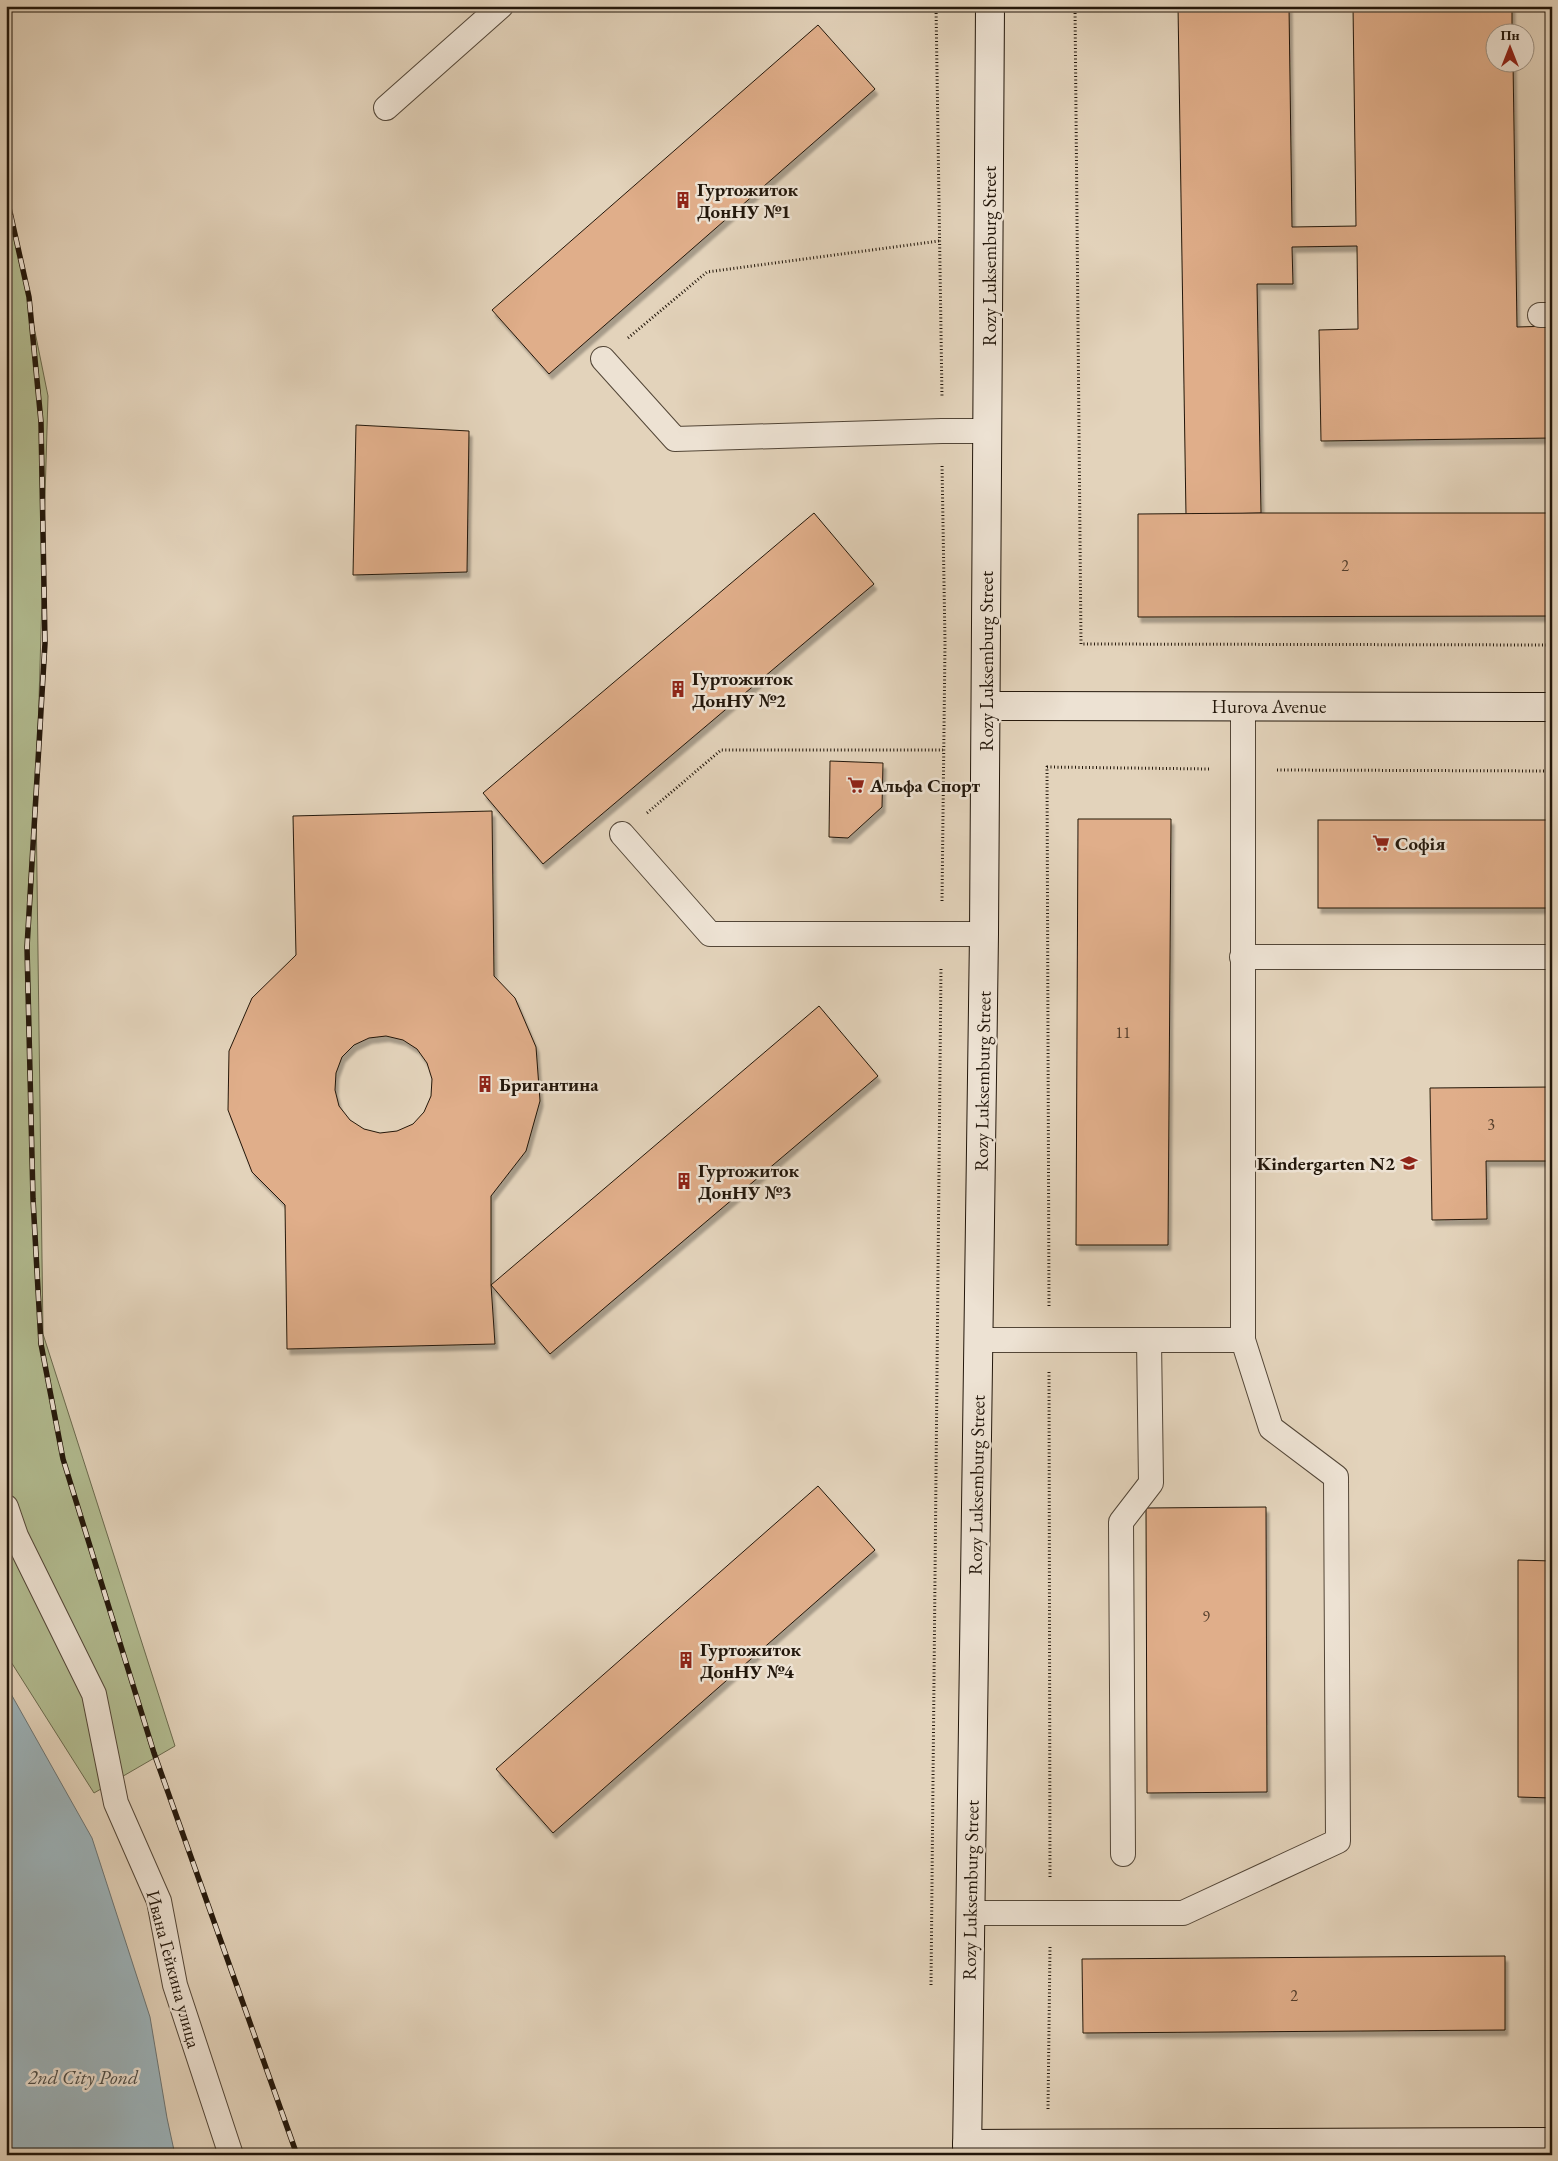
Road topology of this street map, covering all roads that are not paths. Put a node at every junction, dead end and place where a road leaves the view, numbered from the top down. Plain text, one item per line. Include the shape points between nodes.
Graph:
1 (501, 6) edge
2 (990, 6) edge
3 (386, 108) dead end
4 (603, 359) road end
5 (988, 431) junction
6 (986, 706) junction
7 (1243, 706) junction
8 (1552, 707) edge
9 (622, 834) road end
10 (984, 934) junction
11 (1242, 958) junction
12 (1552, 958) edge
13 (978, 1340) junction
14 (1149, 1340) junction
15 (1243, 1340) junction
16 (6, 1507) edge
17 (1123, 1854) dead end
18 (970, 1913) junction
19 (1552, 2142) edge
20 (967, 2149) edge
21 (230, 2155) edge

1 - 3 lane
2 - 5 street, Rozy Luksemburg Street
4 - 5 lane via 675,439
5 - 6 street, Rozy Luksemburg Street
6 - 7 street, Hurova Avenue
6 - 10 street, Rozy Luksemburg Street
7 - 8 street, Hurova Avenue
7 - 11 lane
9 - 10 lane via 710,934
10 - 13 street, Rozy Luksemburg Street
11 - 12 lane
11 - 15 lane
13 - 14 lane
13 - 18 street, Rozy Luksemburg Street
14 - 15 lane
14 - 17 lane via 1151,1483 1121,1522
15 - 18 lane via 1271,1428 1336,1477 1338,1842 1183,1913
16 - 21 lane, Ивана Гейкина улица via 16,1536 94,1694 116,1803 159,1901 175,1985
18 - 20 street, Rozy Luksemburg Street
19 - 20 street via 1047,2142

